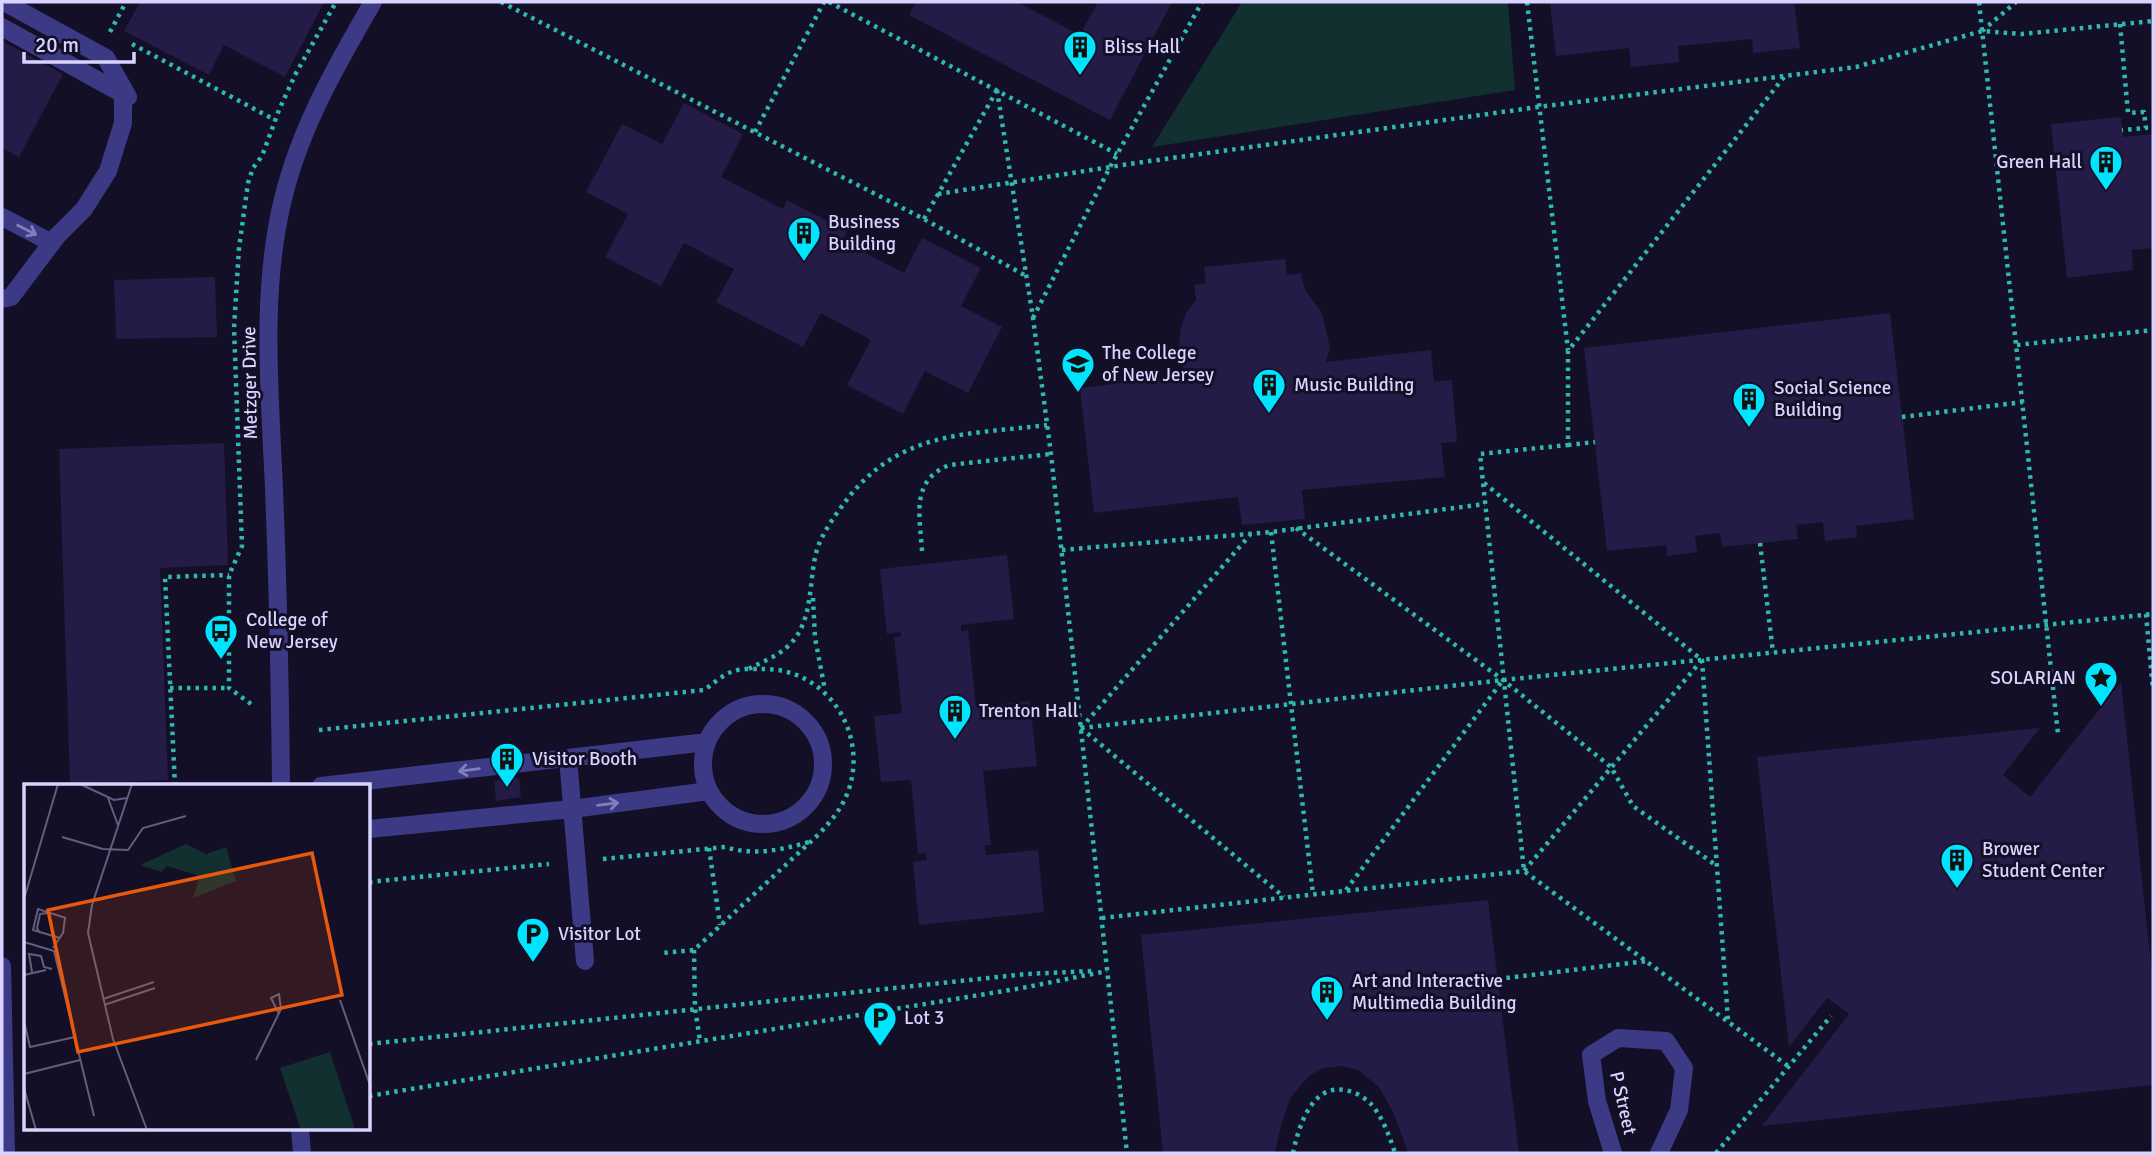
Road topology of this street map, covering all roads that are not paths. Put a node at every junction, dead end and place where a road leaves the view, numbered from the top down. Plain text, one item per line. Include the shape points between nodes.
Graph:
1 (4, 2) edge
2 (373, 2) edge
3 (2, 27) edge
4 (126, 95) junction
5 (2, 218) edge
6 (52, 243) junction
7 (2, 299) edge
8 (707, 742) junction
9 (568, 758) junction
10 (281, 784) edge
11 (339, 784) edge
12 (709, 791) junction
13 (572, 809) junction
14 (371, 829) edge
15 (585, 961) dead end
16 (2, 966) edge
17 (3, 1033) edge
18 (300, 1130) edge
19 (6, 1153) edge
20 (302, 1153) edge
21 (1613, 1153) edge
22 (1659, 1153) edge

1 - 4 street via 106,58
2 - 10 street, Metzger Drive via 316,105 296,152 273,249 271,394
3 - 4 street
4 - 6 street via 123,123 108,171 84,209
5 -> 6 street
6 - 7 street via 11,297
8 - 9 street
8 - 12 street via 703,758
8 - 12 street via 717,725 732,713 750,706 788,709 816,735 823,772 806,806 773,824 735,818
9 -> 11 street
9 - 13 street
13 -> 12 street
13 - 14 street
13 - 15 street
16 - 17 street
17 - 19 street
18 - 20 street
21 - 22 street, P Street via 1597,1101 1591,1055 1618,1038 1666,1041 1684,1068 1679,1110

